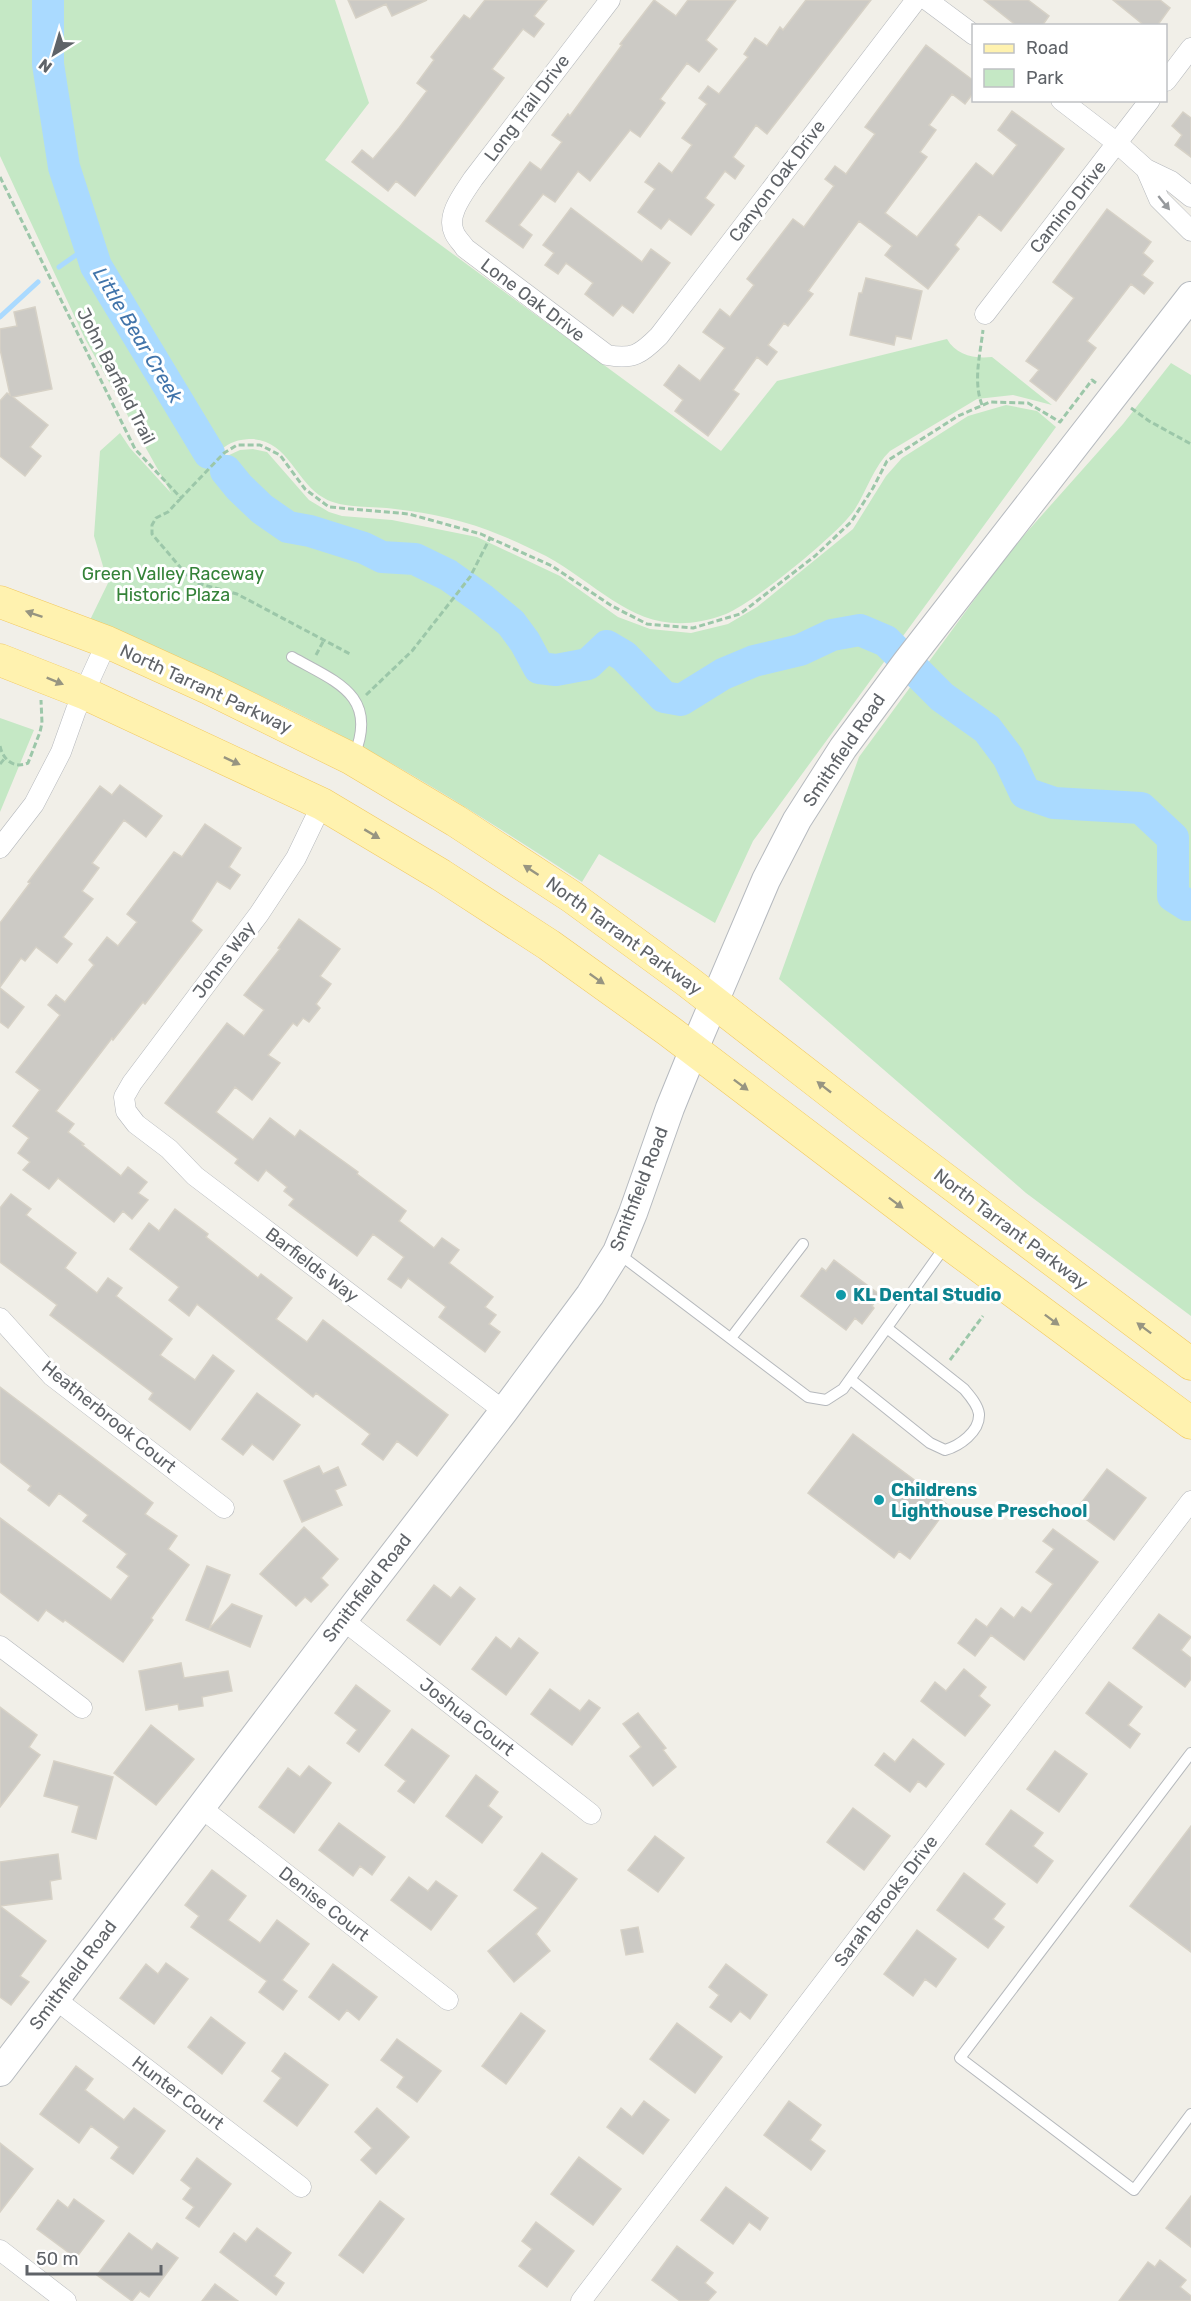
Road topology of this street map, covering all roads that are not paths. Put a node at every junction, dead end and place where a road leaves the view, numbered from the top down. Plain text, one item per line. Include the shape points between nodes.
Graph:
1 (610, 0) edge
2 (916, 0) edge
3 (927, 0) edge
4 (972, 34) edge
5 (1191, 48) edge
6 (1167, 80) edge
7 (1064, 102) edge
8 (1148, 102) edge
9 (1117, 143) junction
10 (1146, 169) junction
11 (1191, 197) edge
12 (452, 219) joint
13 (1191, 231) edge
14 (1191, 296) edge
15 (985, 314) road end
16 (633, 356) joint
17 (0, 602) edge
18 (107, 642) junction
19 (291, 657) dead end
20 (0, 660) edge
21 (84, 693) junction
22 (352, 759) junction
23 (322, 804) junction
24 (0, 849) edge
25 (715, 1002) junction
26 (694, 1050) junction
27 (126, 1111) joint
28 (948, 1243) junction
29 (803, 1244) dead end
30 (617, 1252) junction
31 (0, 1318) edge
32 (887, 1328) junction
33 (730, 1338) junction
34 (1191, 1364) edge
35 (850, 1379) junction
36 (504, 1411) junction
37 (1191, 1423) edge
38 (1191, 1501) edge
39 (224, 1508) dead end
40 (343, 1620) junction
41 (0, 1646) edge
42 (82, 1708) dead end
43 (1191, 1753) edge
44 (201, 1807) junction
45 (591, 1814) dead end
46 (55, 1999) junction
47 (448, 2000) dead end
48 (0, 2072) edge
49 (1191, 2114) edge
50 (301, 2187) dead end
51 (0, 2250) edge
52 (66, 2301) edge
53 (581, 2301) edge

1 - 12 street, Long Trail Drive via 473,179
2 - 16 street, Canyon Oak Drive via 658,336 643,352
3 - 4 street
5 - 6 street
7 - 9 street
8 - 9 street, Camino Drive
9 - 10 street
9 - 15 street, Camino Drive
10 - 11 street via 1171,181
10 -> 13 street via 1159,199
12 - 16 street, Lone Oak Drive via 453,232 465,248 607,355
14 - 25 main road, Smithfield Road via 843,748 797,820 766,880
18 -> 17 main road, North Tarrant Parkway
18 - 21 street
18 - 22 main road, North Tarrant Parkway
19 - 22 lane via 347,689 358,703 362,723
20 -> 21 main road
21 -> 23 main road
21 - 24 street via 61,752 39,793
25 -> 22 main road, North Tarrant Parkway via 572,897
23 -> 26 main road via 549,945
23 - 27 street, Johns Way via 296,858 259,914 132,1083 124,1097
25 - 26 main road, Smithfield Road
34 -> 25 main road, North Tarrant Parkway
26 -> 28 main road
26 - 30 main road, Smithfield Road
27 - 36 street, Barfields Way via 195,1176
28 - 32 lane
28 -> 37 main road
29 - 33 lane
30 - 33 lane
30 - 36 main road, Smithfield Road
31 - 39 street, Heatherbrook Court via 52,1376
32 - 35 lane
32 - 35 lane via 973,1400 979,1413 968,1437 957,1447 945,1450 930,1443
33 - 35 lane via 808,1397 826,1400
36 - 40 main road, Smithfield Road
38 - 53 street, Sarah Brooks Drive
40 - 44 main road, Smithfield Road
40 - 45 street, Joshua Court
41 - 42 street
43 - 49 lane via 960,2058 1134,2190
44 - 46 main road, Smithfield Road
44 - 47 street, Denise Court
46 - 48 main road, Smithfield Road
46 - 50 street, Hunter Court
51 - 52 street

